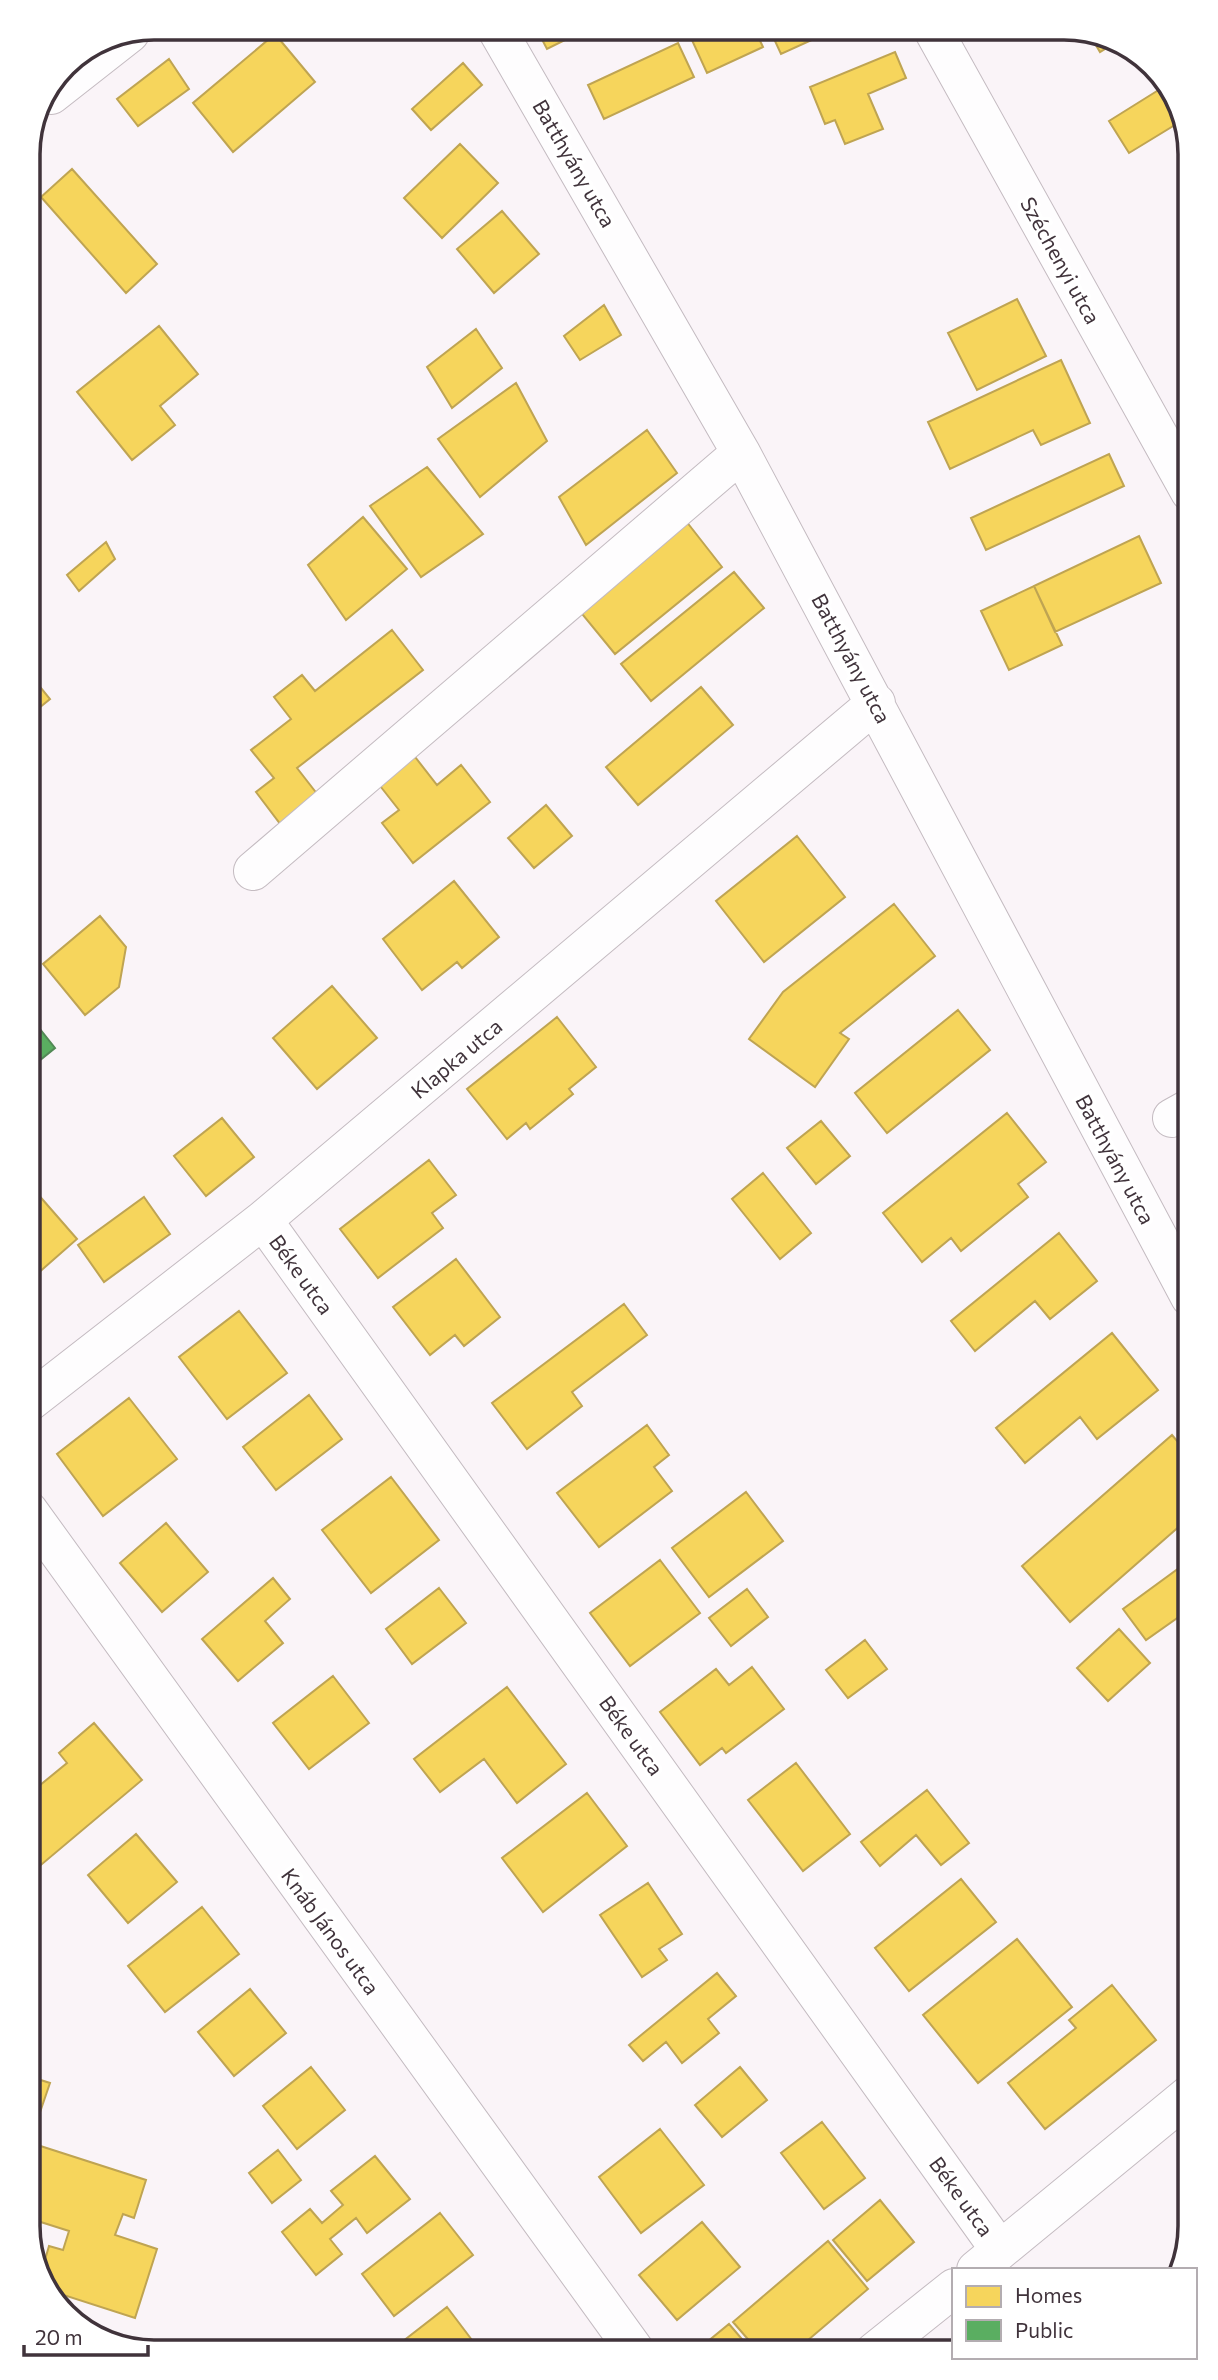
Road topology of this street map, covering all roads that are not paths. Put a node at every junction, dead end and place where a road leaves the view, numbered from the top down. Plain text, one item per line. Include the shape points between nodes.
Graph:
1 (503, 40) edge
2 (939, 40) edge
3 (109, 50) edge
4 (65, 84) edge
5 (741, 453) junction
6 (1178, 470) edge
7 (876, 703) junction
8 (253, 871) dead end
9 (263, 1220) junction
10 (1178, 1275) edge
11 (40, 1394) edge
12 (42, 1558) edge
13 (1178, 2104) edge
14 (988, 2260) edge
15 (952, 2290) edge
16 (627, 2340) edge
17 (889, 2340) edge

1 - 5 street, Batthyány utca
2 - 6 street, Széchenyi utca
3 - 4 street
5 - 7 street, Batthyány utca
5 - 8 street
7 - 9 street, Klapka utca
7 - 10 street, Batthyány utca
9 - 11 street, Klapka utca
9 - 14 street, Béke utca
12 - 16 street, Knáb János utca
13 - 14 street
15 - 17 street

